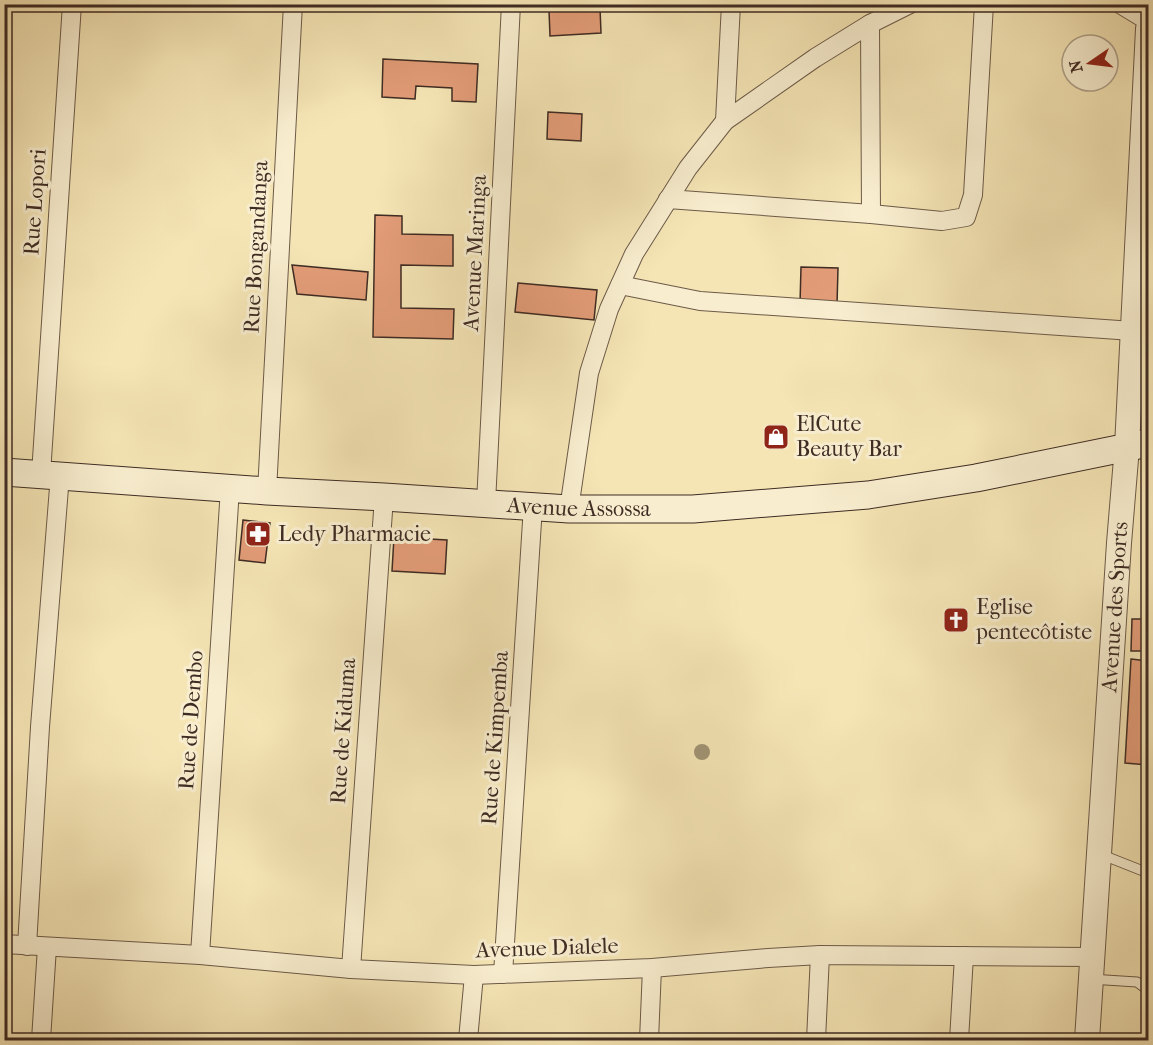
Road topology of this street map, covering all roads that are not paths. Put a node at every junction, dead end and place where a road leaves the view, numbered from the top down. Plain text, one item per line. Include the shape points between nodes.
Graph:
1 (72, 4) edge
2 (293, 4) edge
3 (511, 4) edge
4 (731, 4) edge
5 (910, 4) edge
6 (984, 4) edge
7 (1120, 4) edge
8 (1149, 21) edge
9 (870, 24) junction
10 (1149, 29) edge
11 (725, 121) junction
12 (668, 199) junction
13 (871, 214) junction
14 (620, 285) junction
15 (1133, 331) junction
16 (1138, 445) edge
17 (4, 472) edge
18 (50, 474) junction
19 (230, 488) junction
20 (267, 491) junction
21 (384, 497) junction
22 (486, 503) junction
23 (533, 506) junction
24 (569, 509) junction
25 (1100, 854) junction
26 (1149, 873) edge
27 (4, 944) edge
28 (27, 946) junction
29 (47, 947) junction
30 (200, 955) junction
31 (820, 955) junction
32 (964, 956) junction
33 (652, 968) junction
34 (1091, 968) junction
35 (351, 969) junction
36 (503, 974) junction
37 (474, 975) junction
38 (1149, 990) edge
39 (41, 1041) edge
40 (468, 1041) edge
41 (649, 1041) edge
42 (816, 1041) edge
43 (958, 1041) edge
44 (1087, 1041) edge

1 - 18 street, Rue Lopori
2 - 20 street, Rue Bongandanga
3 - 22 street, Avenue Maringa
4 - 11 street
5 - 9 street
6 - 13 street via 973,195 966,218 942,222
7 - 8 street
9 - 11 street
9 - 13 street
10 - 15 street, Avenue des Sports
11 - 12 street
12 - 13 street
12 - 14 street
14 - 15 street via 700,301
14 - 24 street via 589,374
15 - 16 street, Avenue des Sports
16 - 24 main road, Avenue Assossa via 868,495 693,509
16 - 25 street, Avenue des Sports via 1119,543
17 - 18 main road, Avenue Assossa
18 - 19 main road, Avenue Assossa
18 - 28 street, Rue Lopori
19 - 20 main road, Avenue Assossa
19 - 30 street, Rue de Dembo
20 - 21 main road, Avenue Assossa
21 - 22 main road, Avenue Assossa
21 - 35 street, Rue de Kiduma
22 - 23 main road, Avenue Assossa
23 - 24 main road, Avenue Assossa
23 - 36 street, Rue de Kimpemba
25 - 26 lane
25 - 34 street, Avenue des Sports
27 - 28 street, Avenue Dialele
28 - 29 street, Avenue Dialele
29 - 30 street, Avenue Dialele
29 - 39 street
30 - 35 street, Avenue Dialele
31 - 32 street, Avenue Dialele
31 - 33 street, Avenue Dialele
31 - 42 street
32 - 34 street, Avenue Dialele
32 - 43 street
33 - 36 street, Avenue Dialele
33 - 41 street
34 - 38 lane via 1137,982
34 - 44 street, Avenue des Sports
35 - 37 street, Avenue Dialele
36 - 37 street, Avenue Dialele
37 - 40 street

